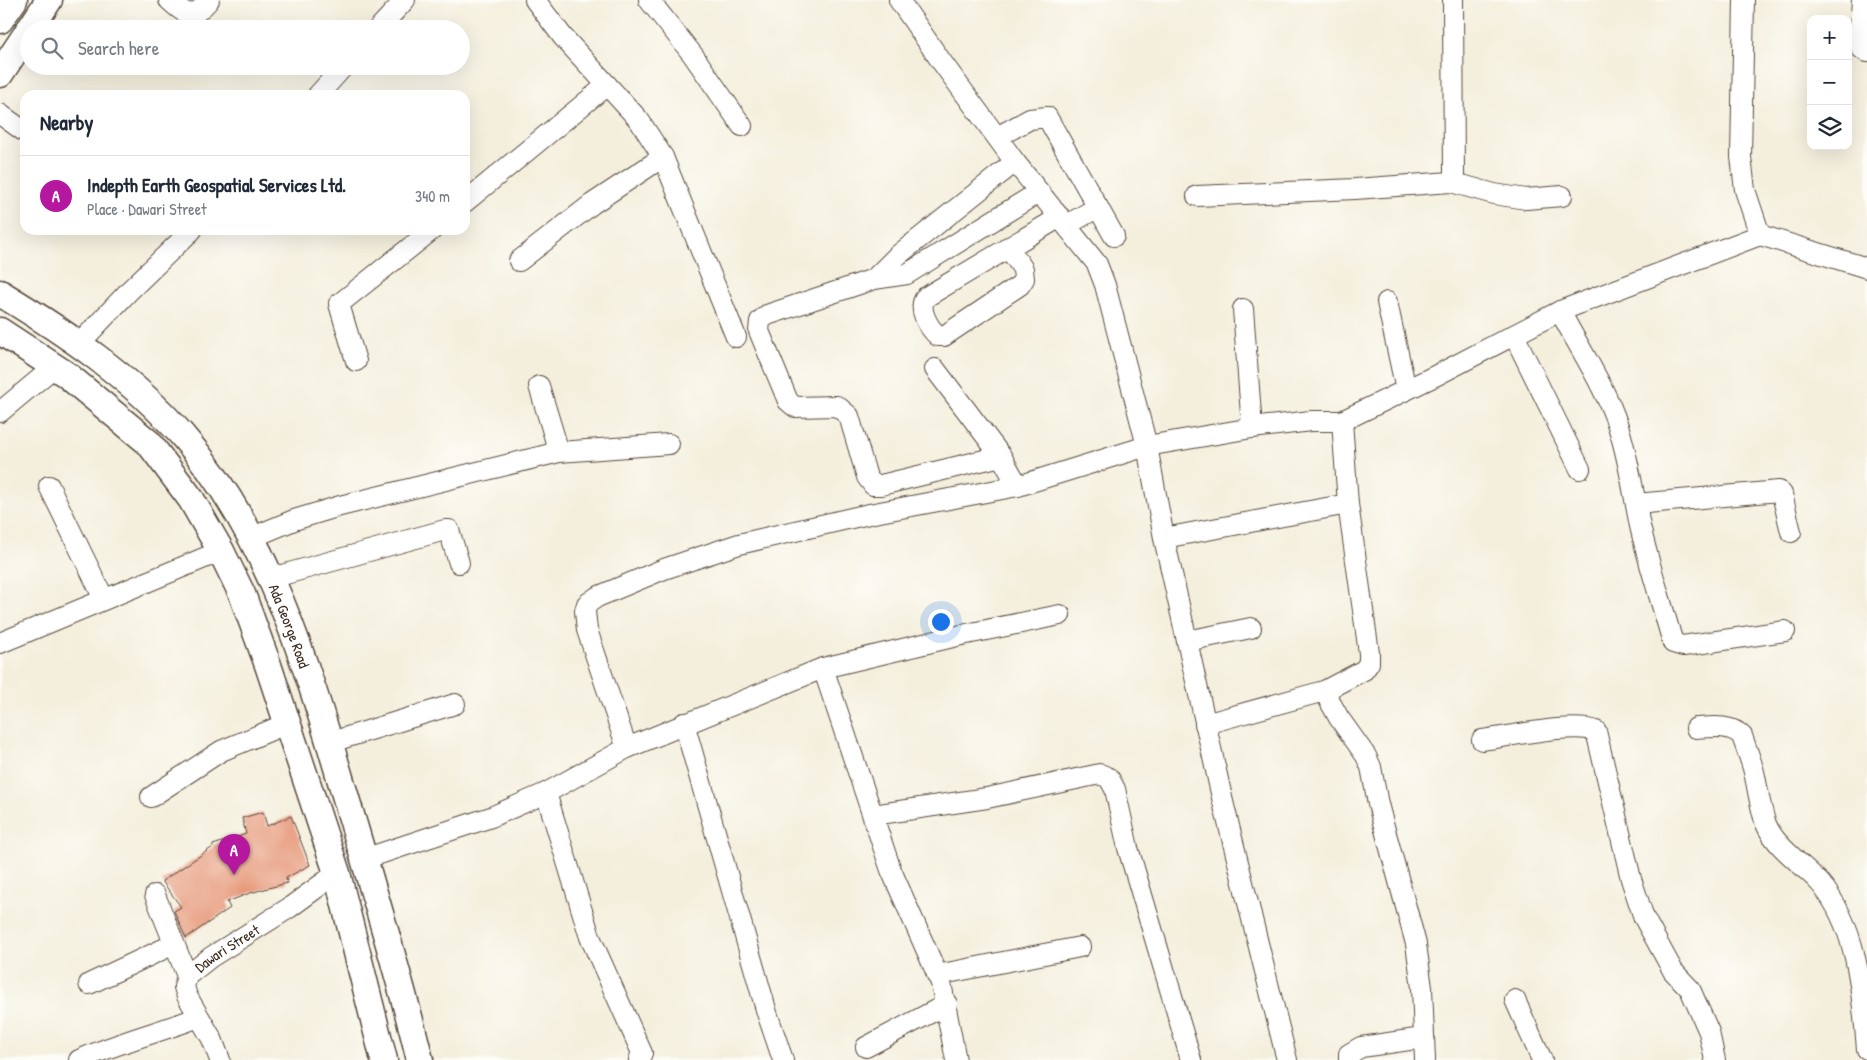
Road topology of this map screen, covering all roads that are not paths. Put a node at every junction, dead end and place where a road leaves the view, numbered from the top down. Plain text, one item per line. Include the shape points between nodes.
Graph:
1 (14, 0) edge
2 (49, 0) edge
3 (168, 0) edge
4 (209, 0) edge
5 (405, 0) edge
6 (535, 0) edge
7 (649, 0) edge
8 (900, 0) edge
9 (1453, 0) edge
10 (1744, 0) edge
11 (1862, 0) edge
12 (0, 20) edge
13 (36, 20) edge
14 (386, 20) edge
15 (20, 44) edge
16 (1867, 52) edge
17 (0, 74) edge
18 (336, 75) edge
19 (607, 85) junction
20 (322, 90) edge
21 (0, 114) edge
22 (742, 126) dead end
23 (20, 128) edge
24 (997, 137) junction
25 (663, 157) junction
26 (1015, 162) junction
27 (1451, 182) junction
28 (1039, 192) junction
29 (975, 194) junction
30 (1197, 196) dead end
31 (1562, 196) dead end
32 (470, 198) edge
33 (1098, 207) junction
34 (994, 220) junction
35 (1063, 221) junction
36 (187, 235) edge
37 (426, 235) edge
38 (1760, 235) junction
39 (1114, 236) dead end
40 (908, 247) junction
41 (1008, 248) junction
42 (519, 262) dead end
43 (920, 266) junction
44 (1867, 268) edge
45 (874, 279) junction
46 (0, 293) edge
47 (1387, 302) dead end
48 (1243, 309) dead end
49 (1560, 311) junction
50 (0, 331) edge
51 (1514, 335) junction
52 (736, 337) dead end
53 (80, 343) junction
54 (356, 361) dead end
55 (54, 367) junction
56 (935, 369) dead end
57 (539, 386) dead end
58 (1406, 390) junction
59 (0, 412) edge
60 (1342, 421) junction
61 (1252, 428) junction
62 (670, 444) dead end
63 (1147, 446) junction
64 (559, 452) junction
65 (1001, 456) junction
66 (1580, 469) dead end
67 (49, 486) dead end
68 (1018, 486) junction
69 (1348, 504) junction
70 (1636, 504) junction
71 (1791, 532) dead end
72 (253, 537) junction
73 (1164, 538) junction
74 (221, 551) junction
75 (459, 563) dead end
76 (271, 578) junction
77 (104, 599) junction
78 (1060, 614) dead end
79 (1251, 628) dead end
80 (1785, 631) dead end
81 (1187, 641) junction
82 (0, 643) edge
83 (823, 668) junction
84 (1324, 691) junction
85 (455, 704) dead end
86 (288, 723) junction
87 (684, 724) junction
88 (1205, 724) junction
89 (1696, 728) dead end
90 (1482, 740) dead end
91 (328, 744) junction
92 (628, 748) junction
93 (546, 793) junction
94 (151, 797) dead end
95 (873, 815) junction
96 (364, 859) junction
97 (337, 873) junction
98 (156, 895) dead end
99 (174, 944) junction
100 (1080, 947) dead end
101 (1860, 947) edge
102 (937, 975) junction
103 (187, 976) junction
104 (89, 984) dead end
105 (1515, 1000) dead end
106 (947, 1004) junction
107 (199, 1017) junction
108 (1423, 1038) junction
109 (866, 1047) dead end
110 (1867, 1049) edge
111 (110, 1054) edge
112 (79, 1060) edge
113 (220, 1060) edge
114 (384, 1060) edge
115 (420, 1060) edge
116 (639, 1060) edge
117 (783, 1060) edge
118 (956, 1060) edge
119 (1191, 1060) edge
120 (1286, 1060) edge
121 (1349, 1060) edge
122 (1425, 1060) edge
123 (1542, 1060) edge
124 (1715, 1060) edge

1 - 12 main road
2 - 13 main road
3 - 4 street via 184,13 193,14
5 - 14 street
6 - 19 street via 563,37
7 - 22 street via 693,55
8 - 24 street via 940,61
9 - 27 street via 1454,177
10 - 38 street via 1741,157 1745,190
11 - 16 street via 1859,43
15 - 17 main road
18 - 20 street
19 - 25 street via 639,120
19 - 32 street
21 - 23 street
24 - 26 street
24 - 33 street via 1030,119 1047,117
25 - 42 street via 592,204
25 - 52 street
26 - 28 street
26 - 29 street
27 - 30 street
27 - 31 street via 1502,195 1526,198
28 - 34 street
28 - 35 street
29 - 34 street
29 - 40 street
33 - 35 street
33 - 39 street
34 - 43 street
35 - 41 street
35 - 63 street via 1097,264 1103,278
36 - 53 street
37 - 54 street via 339,304
38 - 44 street
38 - 49 street
40 - 43 street
40 - 45 street
41 - 41 street via 1023,269 1024,279 1020,285 944,336 938,336 921,308 922,302
43 - 45 street via 907,274
45 - 65 street via 767,315 760,321 760,331 788,401 795,408 837,406 849,416 867,477 873,485 881,486
46 - 53 main road, Ada George Road
47 - 58 street
48 - 61 street
49 - 51 street
49 - 70 street via 1611,406 1631,470
50 - 55 main road
51 - 58 street
51 - 66 street
53 - 72 main road, Ada George Road via 134,387 182,435 221,485
55 - 59 street
55 - 74 main road via 149,443 190,499
56 - 65 street
57 - 64 street
58 - 60 street
60 - 61 street
60 - 69 street
61 - 63 street
62 - 64 street
63 - 68 street
63 - 73 street
64 - 72 street via 340,506
65 - 68 street
67 - 77 street
68 - 92 street via 869,514 739,544 664,569 597,597 585,611 587,630
69 - 73 street
69 - 84 street via 1369,663 1364,670
70 - 71 street via 1779,491
70 - 80 street via 1673,643 1683,646
72 - 76 main road, Ada George Road
73 - 81 street
74 - 77 street
74 - 86 main road via 242,594
75 - 76 street via 449,530 445,530
76 - 91 main road, Ada George Road
77 - 82 street
78 - 83 street
79 - 81 street
81 - 88 street
83 - 87 street
83 - 95 street
84 - 88 street
84 - 108 street via 1371,767 1416,944 1422,988
85 - 91 street
86 - 94 street via 221,752
86 - 97 main road
87 - 92 street
87 - 117 street
88 - 120 street
89 - 101 street via 1719,726 1742,736 1754,769 1766,825 1795,860 1820,883
90 - 124 street via 1569,729 1596,731 1631,879 1644,918 1673,971 1690,989 1709,1032
91 - 96 main road, Ada George Road
92 - 93 street
93 - 96 street via 491,817
93 - 116 street via 590,937 635,1034 642,1054
95 - 102 street via 891,870
95 - 119 street via 987,798 1100,774 1109,778 1115,789 1128,848
96 - 115 main road, Ada George Road
97 - 103 street, Dawari Street
97 - 114 main road
98 - 99 street
99 - 103 street
99 - 104 street
100 - 102 street
101 - 110 street
102 - 106 street
103 - 107 street, Dawari Street via 184,987
105 - 123 street
106 - 109 street
106 - 118 street
107 - 111 street
107 - 113 street, Dawari Street
108 - 121 street via 1361,1047 1348,1054
108 - 122 street
111 - 112 street

